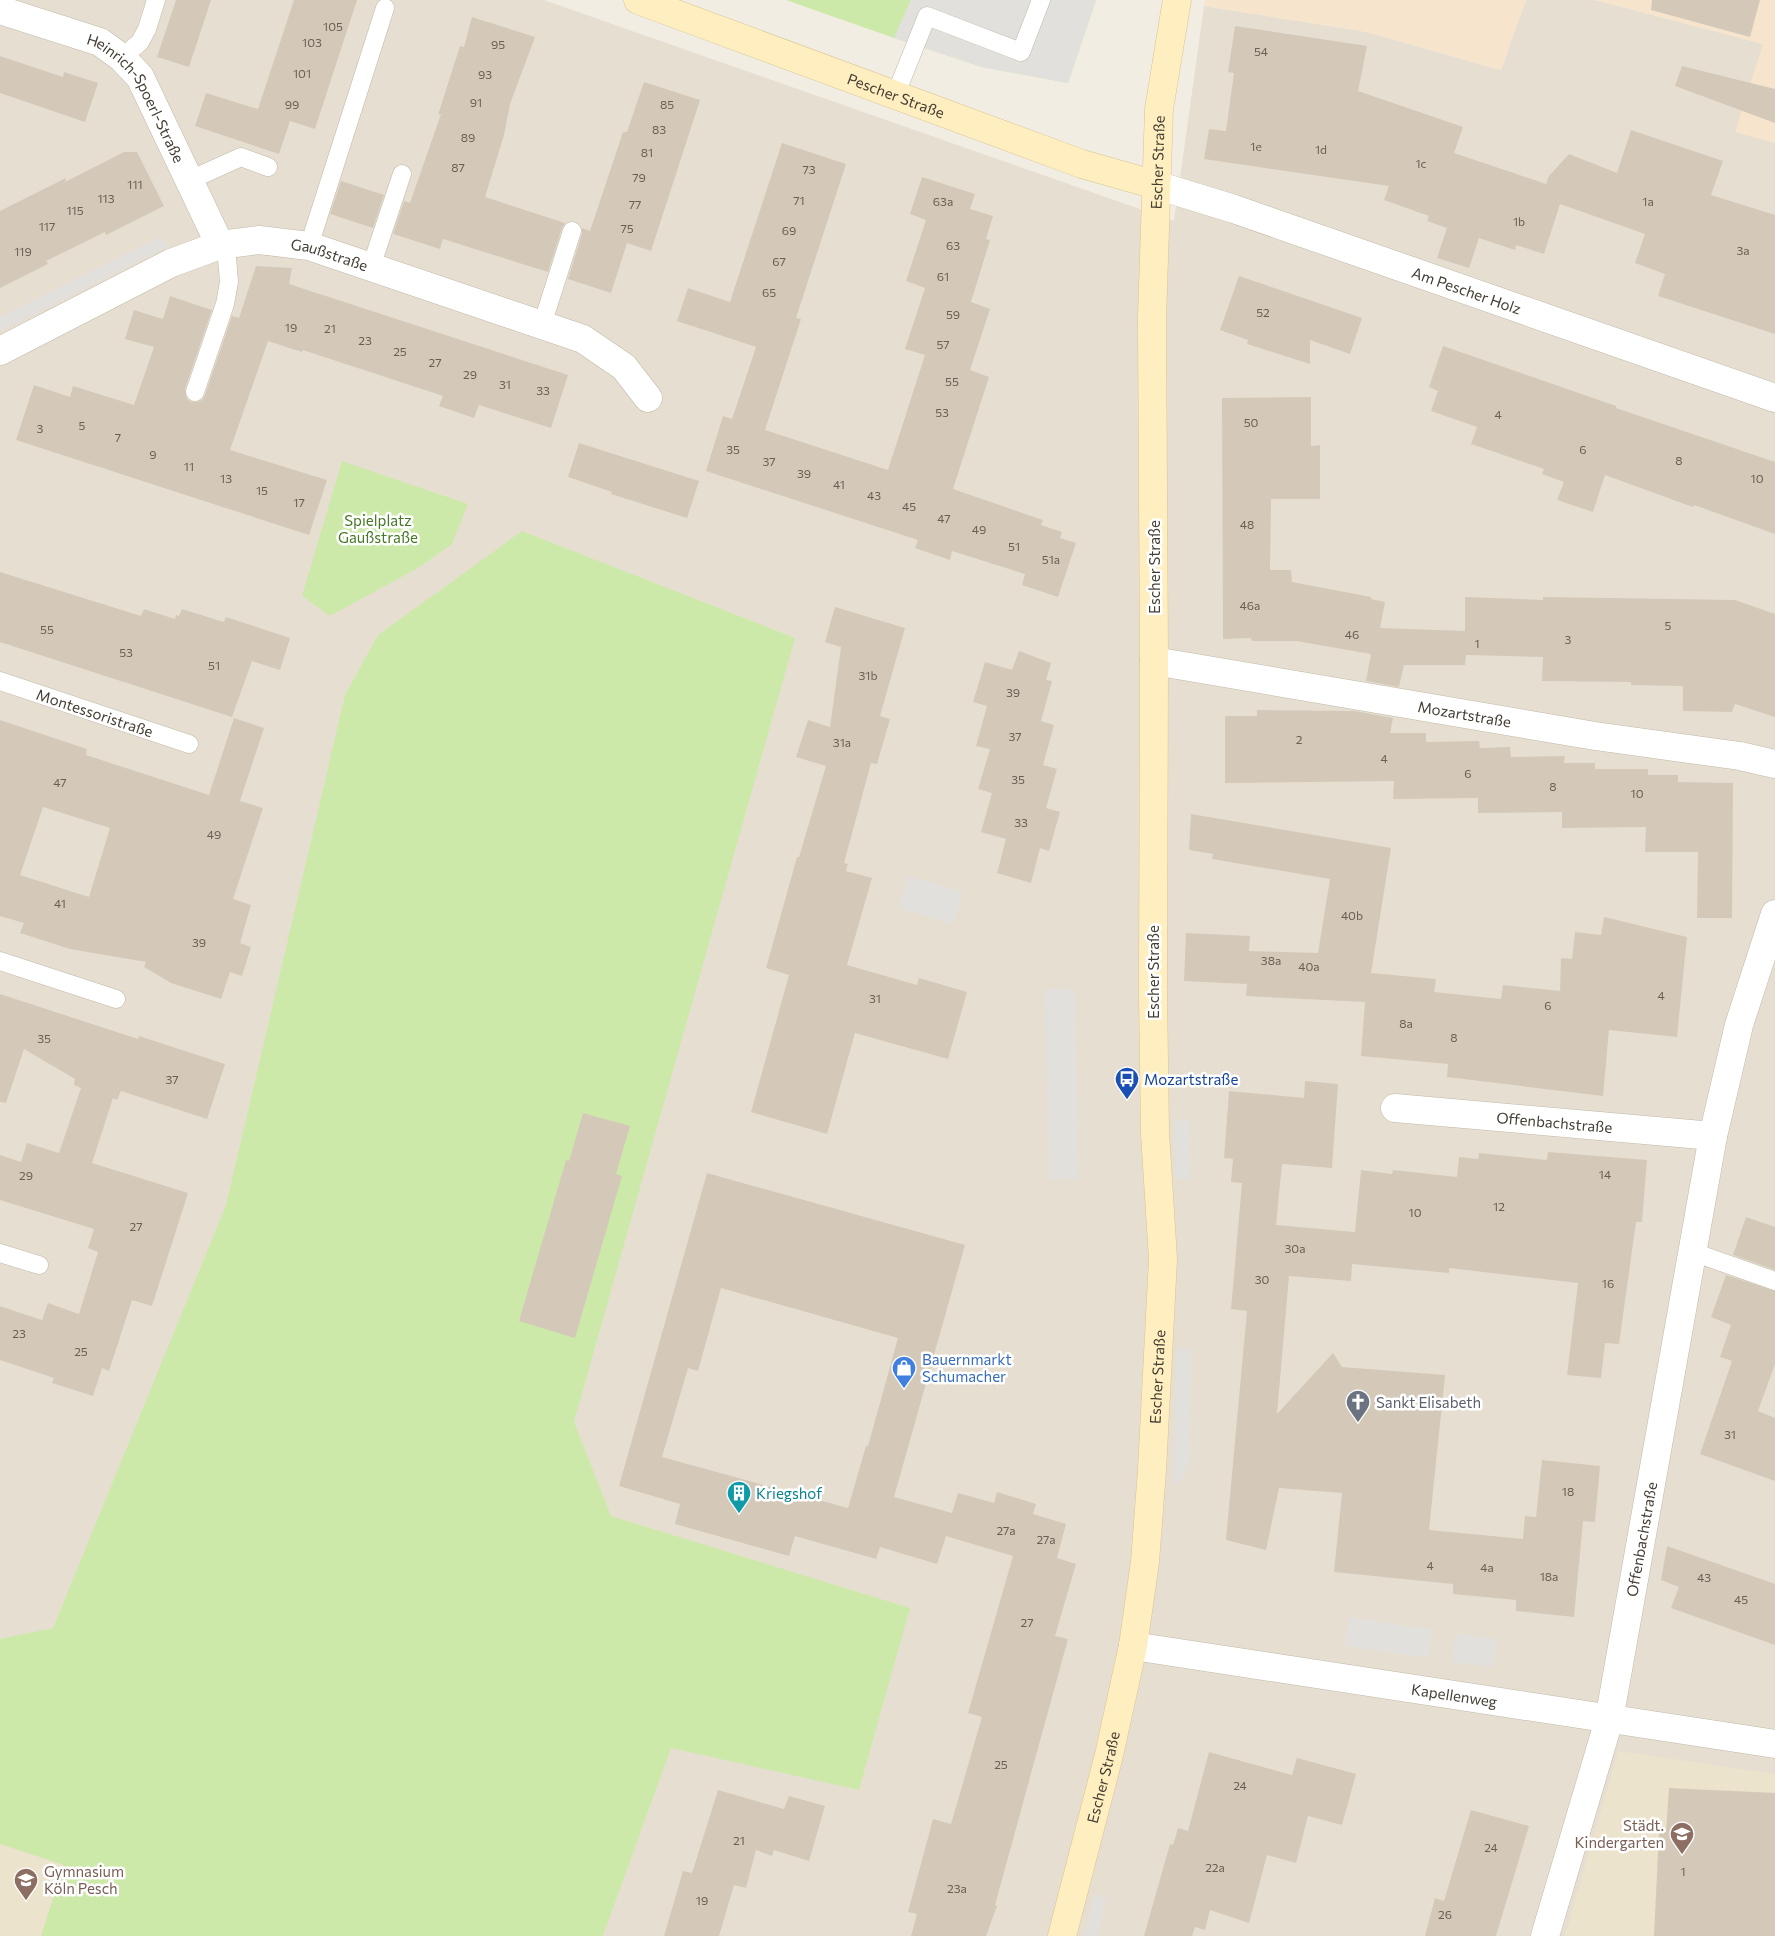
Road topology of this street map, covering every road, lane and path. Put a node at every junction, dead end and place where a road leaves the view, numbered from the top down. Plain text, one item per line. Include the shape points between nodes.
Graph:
1 (156, 0) edge
2 (638, 0) edge
3 (1041, 0) edge
4 (1177, 0) edge
5 (385, 8) dead end
6 (0, 10) edge
7 (122, 58) junction
8 (895, 96) junction
9 (268, 167) dead end
10 (402, 174) dead end
11 (190, 180) junction
12 (1156, 185) junction
13 (572, 231) dead end
14 (220, 245) junction
15 (309, 246) junction
16 (370, 267) junction
17 (542, 325) junction
18 (0, 351) edge
19 (195, 392) dead end
20 (648, 398) dead end
21 (1775, 398) edge
22 (1154, 661) junction
23 (0, 681) edge
24 (189, 744) dead end
25 (1775, 764) edge
26 (1775, 914) edge
27 (0, 961) edge
28 (116, 999) dead end
29 (1395, 1108) dead end
30 (1713, 1136) junction
31 (1693, 1252) junction
32 (0, 1253) edge
33 (39, 1265) dead end
34 (1775, 1281) edge
35 (1133, 1646) junction
36 (1609, 1720) junction
37 (1775, 1744) edge
38 (1062, 1936) edge
39 (1545, 1936) edge

1 - 7 lane via 140,42
2 - 8 main road, Pescher Straße
3 - 8 lane via 1021,52 928,16
4 - 12 main road, Escher Straße via 1159,109
5 - 15 lane
6 - 7 street, Heinrich-Spoerl-Straße via 100,42
7 - 11 street, Heinrich-Spoerl-Straße via 140,77
8 - 12 main road, Pescher Straße via 1082,164
9 - 11 lane via 241,157
10 - 16 lane
11 - 14 street, Heinrich-Spoerl-Straße
12 - 21 street, Am Pescher Holz via 1234,209
12 - 22 main road, Escher Straße via 1152,318
13 - 17 lane
14 - 15 street, Gaußstraße via 260,240
14 - 18 street, Gaußstraße via 171,263
14 - 19 lane via 227,258 229,282 225,304
15 - 16 street, Gaußstraße
16 - 17 street, Gaußstraße
17 - 20 street, Gaußstraße via 583,339 616,361
22 - 25 street, Mozartstraße
22 - 35 main road, Escher Straße via 1153,1052 1163,1259 1145,1562
23 - 24 lane, Montessoristraße
26 - 30 street, Offenbachstraße via 1739,1025
27 - 28 lane
29 - 30 street, Offenbachstraße
30 - 31 street, Offenbachstraße
31 - 34 lane
31 - 36 street, Offenbachstraße
32 - 33 lane
35 - 36 street, Kapellenweg
35 - 38 main road, Escher Straße via 1109,1755
36 - 37 street, Kapellenweg
36 - 39 street, Offenbachstraße

